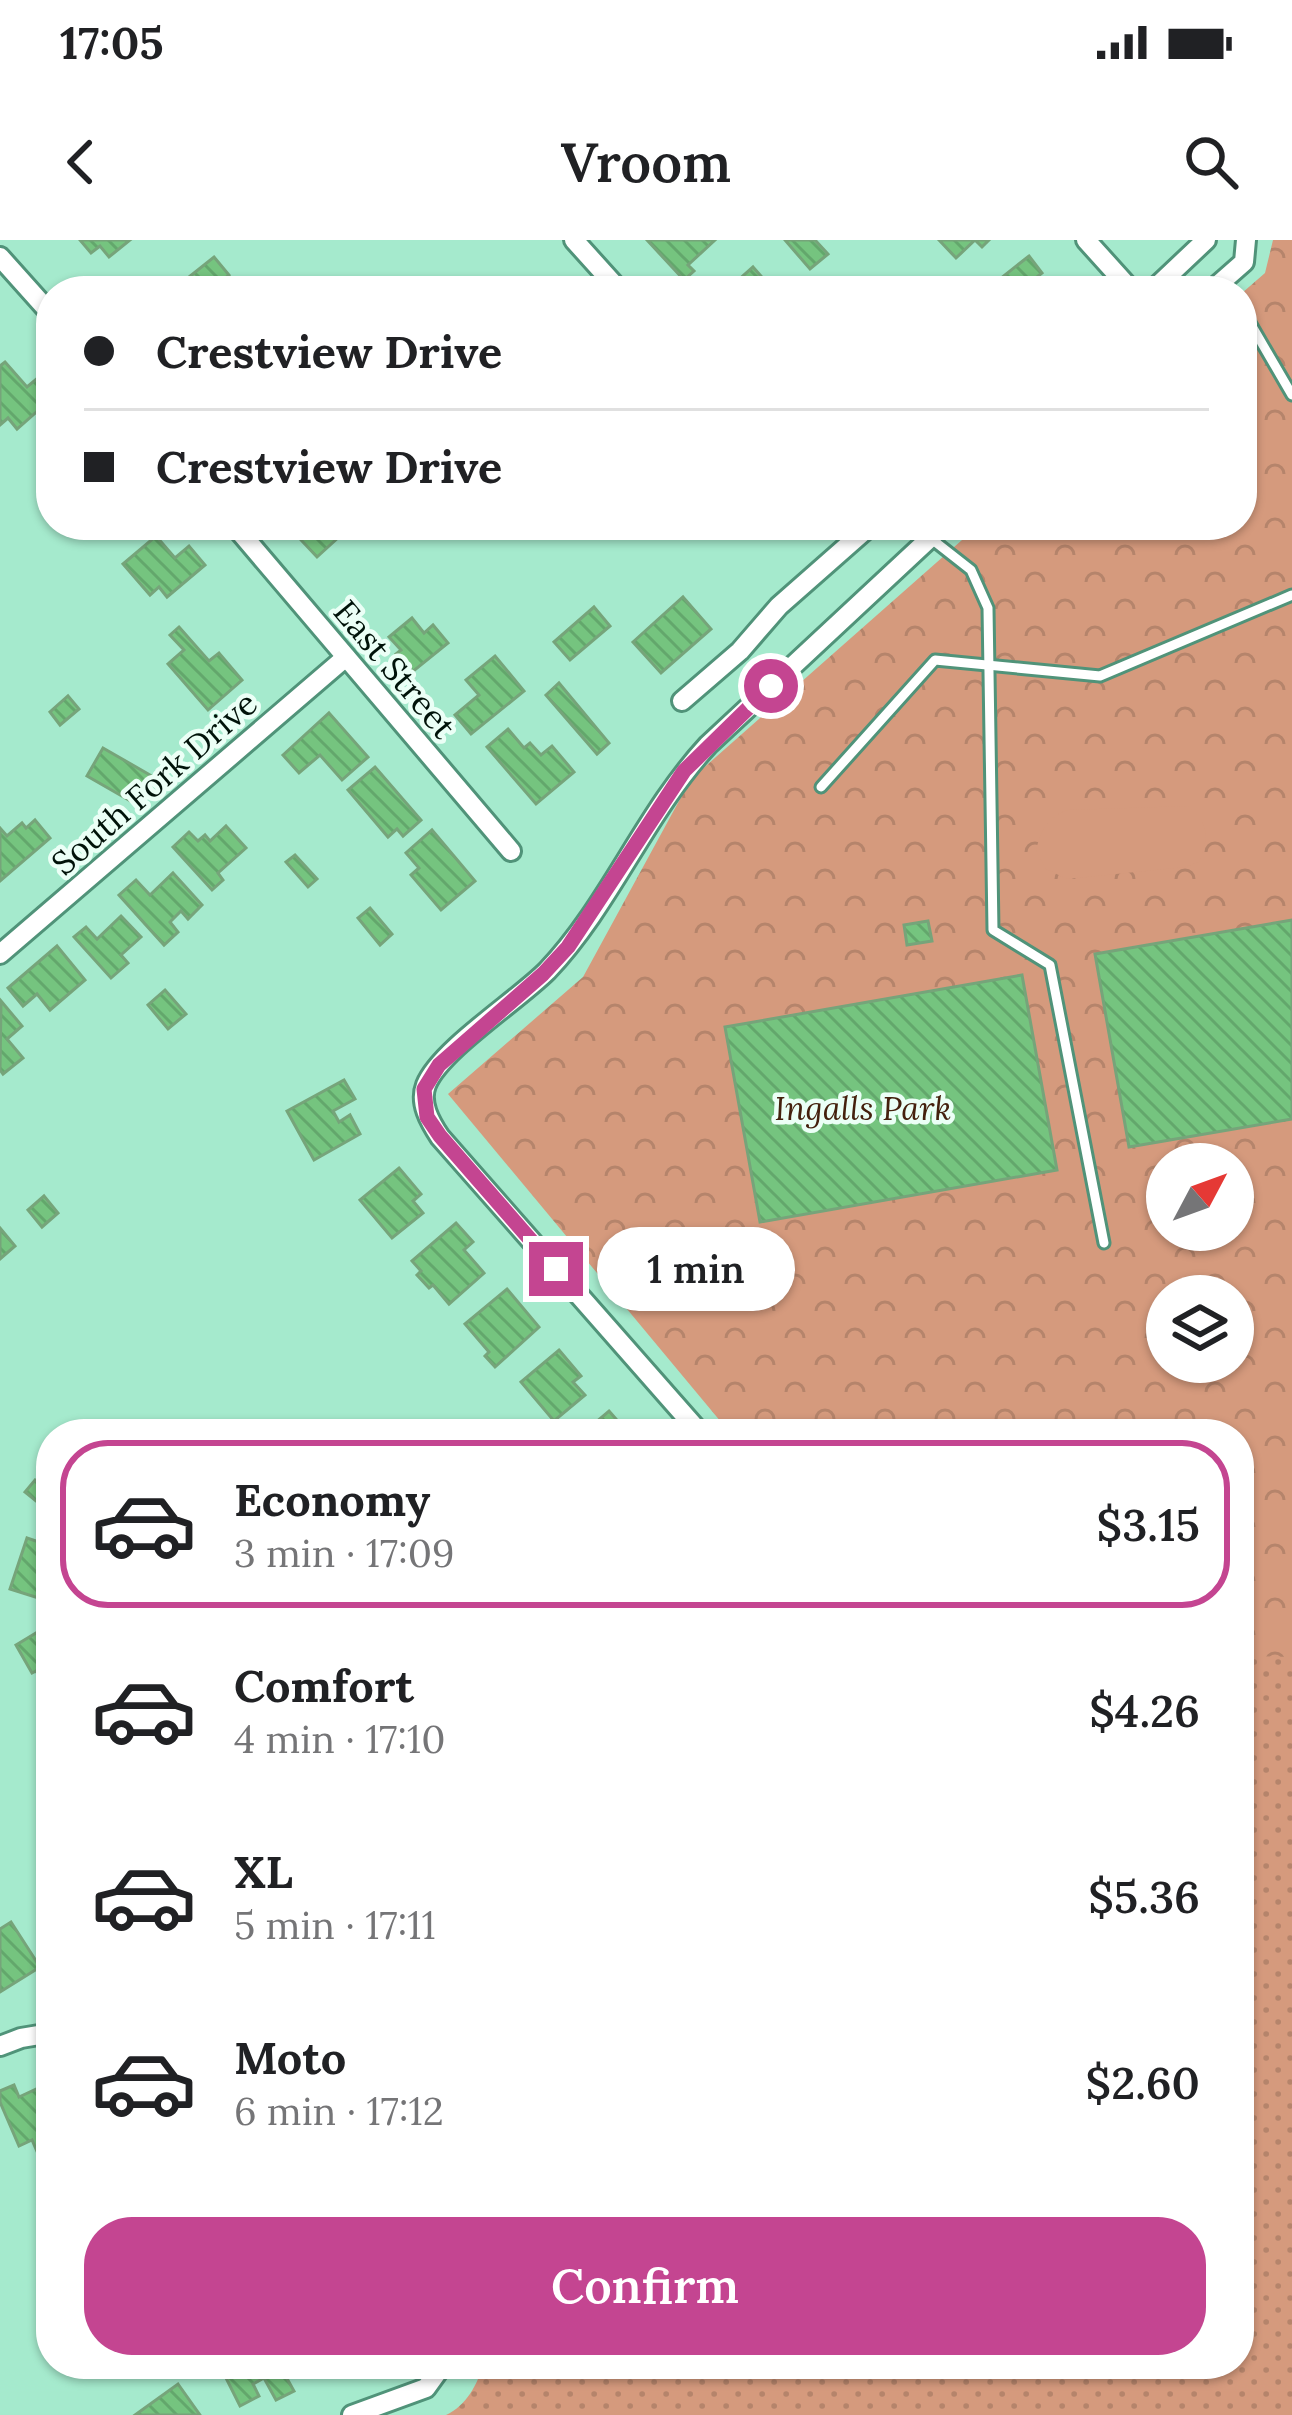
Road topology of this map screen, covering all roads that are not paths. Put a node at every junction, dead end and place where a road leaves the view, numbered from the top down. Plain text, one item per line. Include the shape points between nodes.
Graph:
1 (574, 240) edge
2 (1086, 240) edge
3 (1206, 240) edge
4 (1246, 240) edge
5 (0, 257) edge
6 (606, 276) edge
7 (1118, 276) edge
8 (1168, 276) edge
9 (1232, 276) edge
10 (36, 297) edge
11 (1257, 332) edge
12 (1288, 379) edge
13 (1292, 395) edge
14 (248, 540) edge
15 (854, 540) edge
16 (926, 540) edge
17 (944, 540) edge
18 (1292, 595) edge
19 (346, 657) junction
20 (989, 665) junction
21 (682, 701) dead end
22 (821, 787) dead end
23 (511, 851) dead end
24 (0, 954) edge
25 (1104, 1243) dead end
26 (687, 1419) edge
27 (36, 2036) edge
28 (0, 2046) edge
29 (433, 2379) edge
30 (352, 2415) edge

1 - 6 street
2 - 7 street
3 - 8 street
4 - 9 street
5 - 10 street
11 - 12 lane
12 - 13 lane
14 - 19 street, East Street
15 - 21 street
16 - 26 street via 684,771 568,947 439,1065 424,1089 427,1117 440,1136
17 - 20 lane via 971,570 988,608
18 - 20 lane via 1100,676
19 - 23 street, East Street
19 - 24 street, South Fork Drive
20 - 22 lane via 934,660
20 - 25 lane via 993,930 1050,965
27 - 28 street
29 - 30 street via 426,2389

